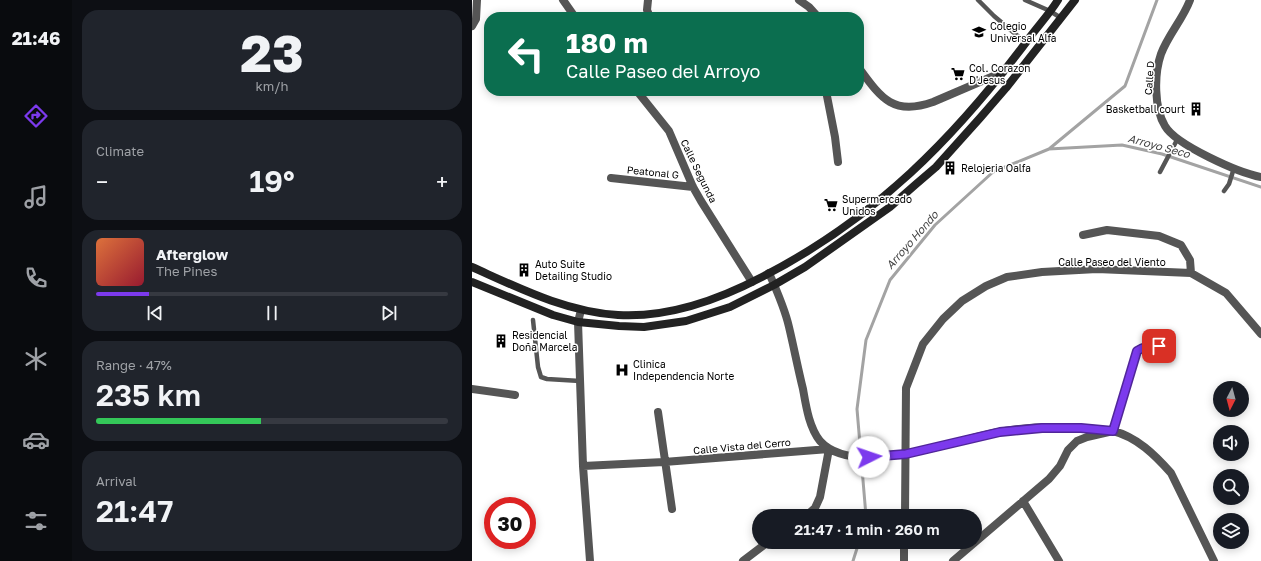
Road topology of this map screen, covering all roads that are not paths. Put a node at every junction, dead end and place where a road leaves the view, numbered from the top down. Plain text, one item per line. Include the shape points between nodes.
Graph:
1 (477, 0) edge
2 (563, 0) edge
3 (648, 0) edge
4 (799, 0) edge
5 (978, 0) edge
6 (1025, 0) edge
7 (1057, 0) edge
8 (1075, 0) edge
9 (1190, 0) edge
10 (810, 3) edge
11 (1050, 11) junction
12 (571, 12) edge
13 (648, 12) edge
14 (815, 12) edge
15 (1061, 18) junction
16 (472, 26) edge
17 (1026, 43) junction
18 (1004, 72) junction
19 (864, 74) edge
20 (640, 96) edge
21 (827, 96) edge
22 (1178, 138) junction
23 (838, 162) dead end
24 (1234, 170) junction
25 (1160, 172) dead end
26 (1261, 177) edge
27 (611, 178) dead end
28 (693, 187) junction
29 (1224, 191) dead end
30 (1083, 235) dead end
31 (472, 267) edge
32 (769, 273) junction
33 (1191, 273) junction
34 (472, 282) edge
35 (752, 282) junction
36 (774, 285) junction
37 (581, 310) junction
38 (533, 320) dead end
39 (578, 322) junction
40 (1261, 334) edge
41 (1172, 346) dead end
42 (580, 381) junction
43 (472, 389) edge
44 (515, 395) dead end
45 (658, 412) dead end
46 (1113, 431) junction
47 (829, 449) junction
48 (906, 454) junction
49 (664, 462) junction
50 (583, 466) junction
51 (1023, 501) junction
52 (672, 509) dead end
53 (814, 509) edge
54 (905, 509) edge
55 (759, 549) edge
56 (904, 549) edge
57 (590, 561) edge
58 (743, 561) edge
59 (904, 561) edge
60 (953, 561) edge
61 (1059, 561) edge
62 (1214, 561) edge

1 - 16 street via 476,19
2 - 12 street
3 - 13 street
4 - 10 street
5 - 17 lane
6 - 11 lane
7 - 11 main road
8 - 15 main road
9 - 22 street, Calle D via 1161,54 1157,76 1160,116 1165,127
10 - 14 street
11 - 15 lane
11 - 17 main road
15 - 36 main road via 1006,88 936,167 890,207 805,267
17 - 18 main road
18 - 19 street via 933,102 905,107 897,106 883,97
18 - 32 main road via 936,150 910,175 850,223
20 - 28 street, Calle Segunda via 669,131
21 - 23 street
22 - 24 street, Calle D
22 - 25 lane
24 - 26 street, Calle D
24 - 29 lane
27 - 28 street, Peatonal G
28 - 35 street, Calle Segunda
30 - 33 street via 1107,230 1159,236 1181,245 1190,260
31 - 37 main road via 560,304
32 - 35 main road
32 - 36 street
33 - 40 street, Calle Paseo del Viento via 1226,293
33 - 48 street, Calle Paseo del Viento via 1097,270 1042,272 1007,277 986,286 943,319 923,344 906,388
34 - 39 main road via 553,315
35 - 37 main road via 703,303 659,313 618,315
36 - 39 main road via 730,307 686,321 644,327
36 - 47 street via 789,326 814,430
37 - 39 street
38 - 42 lane via 541,377
39 - 42 street
41 - 46 street via 1147,346 1137,351
42 - 50 street
43 - 44 street
45 - 49 street
46 - 48 street via 1042,428 1000,432
46 - 51 street via 1077,441 1049,479
46 - 62 street via 1141,444 1171,473
47 - 48 street via 855,457
47 - 49 street, Calle Vista del Cerro
47 - 53 street via 820,497
48 - 54 street, Calle Paseo del Viento
49 - 50 street, Calle Vista del Cerro
49 - 52 street
50 - 57 street
51 - 60 street
51 - 61 street
55 - 58 street
56 - 59 street

